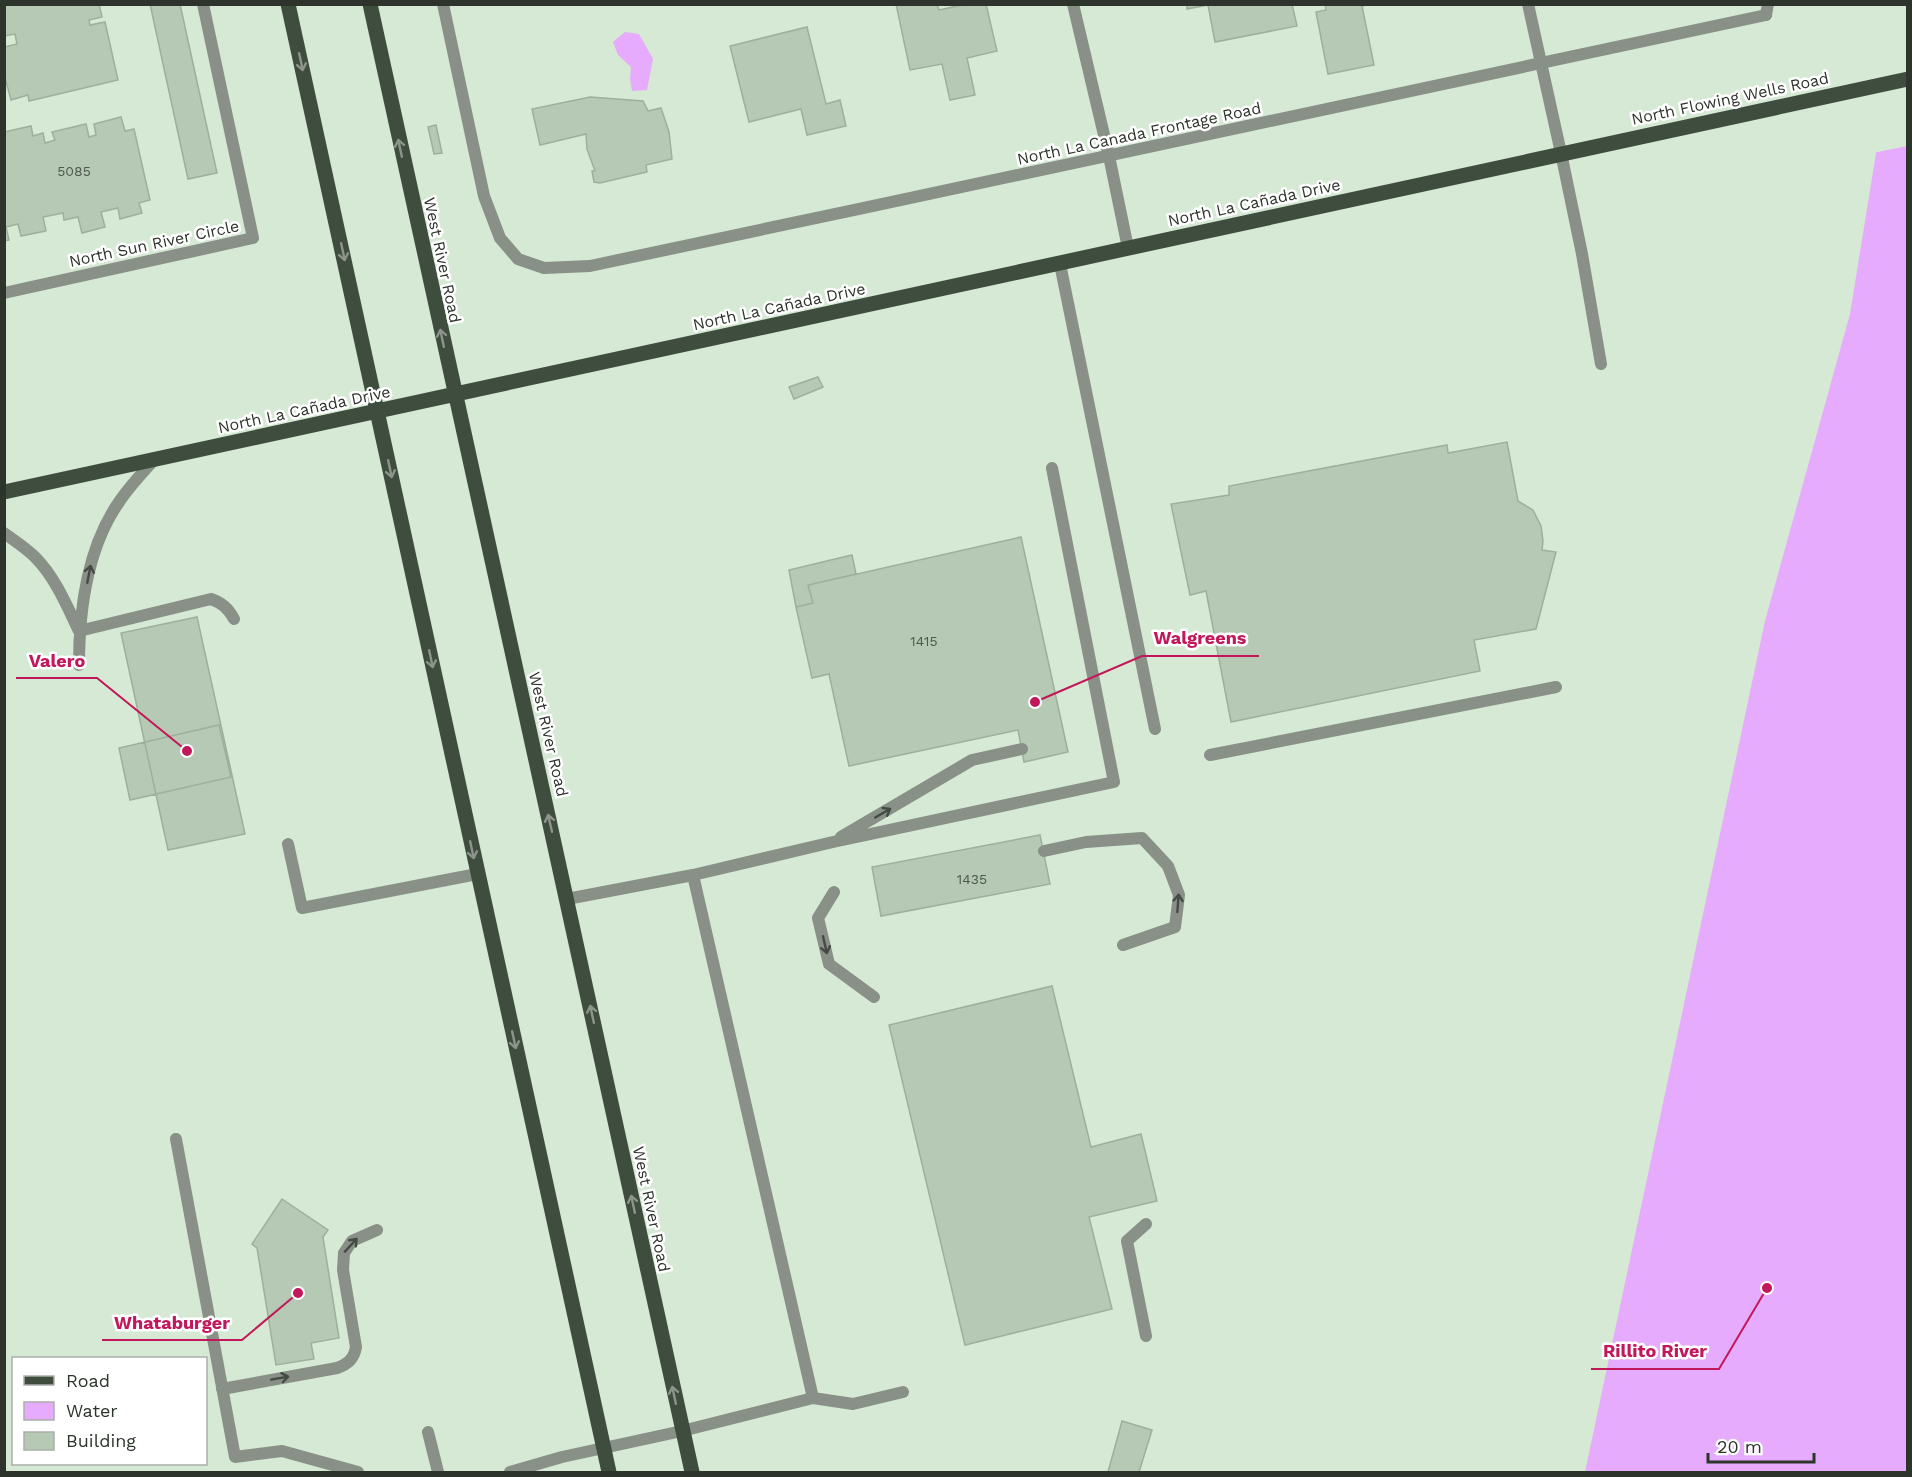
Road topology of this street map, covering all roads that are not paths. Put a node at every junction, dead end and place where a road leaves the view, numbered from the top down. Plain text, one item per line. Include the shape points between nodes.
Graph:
1 (203, 4) edge
2 (288, 4) edge
3 (370, 4) edge
4 (442, 4) edge
5 (1073, 4) edge
6 (1528, 4) edge
7 (1767, 10) edge
8 (1540, 63) junction
9 (1908, 79) edge
10 (1561, 153) junction
11 (1109, 156) junction
12 (1128, 248) junction
13 (1060, 264) junction
14 (4, 293) edge
15 (1601, 364) dead end
16 (454, 396) junction
17 (378, 411) junction
18 (154, 459) junction
19 (1052, 468) dead end
20 (4, 492) edge
21 (4, 533) edge
22 (234, 619) dead end
23 (79, 631) junction
24 (79, 664) dead end
25 (1556, 687) dead end
26 (1155, 729) dead end
27 (1022, 749) dead end
28 (1210, 755) dead end
29 (833, 842) junction
30 (288, 844) dead end
31 (1044, 851) dead end
32 (477, 874) junction
33 (693, 875) junction
34 (834, 892) dead end
35 (567, 899) junction
36 (1123, 945) dead end
37 (874, 997) dead end
38 (176, 1139) dead end
39 (1146, 1224) dead end
40 (377, 1230) dead end
41 (1146, 1336) dead end
42 (222, 1389) junction
43 (903, 1392) dead end
44 (813, 1398) junction
45 (682, 1431) junction
46 (428, 1432) dead end
47 (603, 1448) junction
48 (358, 1473) edge
49 (438, 1473) edge
50 (510, 1473) edge
51 (609, 1473) edge
52 (692, 1473) edge

1 - 14 street, North Sun River Circle via 253,238
2 -> 17 main road
16 -> 3 main road, West River Road
4 - 11 street, North La Canada Frontage Road via 484,196 500,238 518,259 544,267 590,266
5 - 11 street
6 - 8 street
7 - 8 street, North La Canada Frontage Road
8 - 10 street
8 - 11 street, North La Canada Frontage Road
9 - 10 main road, North Flowing Wells Road
10 - 12 main road, North La Cañada Drive
10 - 15 street
11 - 12 street
12 - 13 main road, North La Cañada Drive
13 - 16 main road, North La Cañada Drive
13 - 26 street
16 - 17 main road, North La Cañada Drive
35 -> 16 main road, West River Road
17 - 18 main road, North La Cañada Drive
17 -> 32 main road
18 - 20 main road, North La Cañada Drive
23 -> 18 street via 93,556 104,527
19 - 29 street via 1114,782
21 - 23 street via 45,569
22 - 23 street via 228,608 211,598
23 - 24 street
25 - 28 street
29 -> 27 street via 972,760
29 - 33 street
30 - 32 street via 302,908
36 -> 31 street via 1175,927 1179,895 1168,866 1142,838 1086,842
32 -> 47 main road
33 - 35 street
33 - 44 street
34 -> 37 street via 818,918 829,964
45 -> 35 main road, West River Road
38 - 42 street
39 - 41 street via 1127,1241
42 -> 40 street via 337,1368 350,1361 356,1347 344,1253 352,1241
42 - 48 street via 235,1457 282,1451
43 - 44 street via 852,1404
44 - 45 street
45 - 47 street
45 - 52 main road, West River Road
46 - 49 street
47 - 50 street
47 - 51 main road

